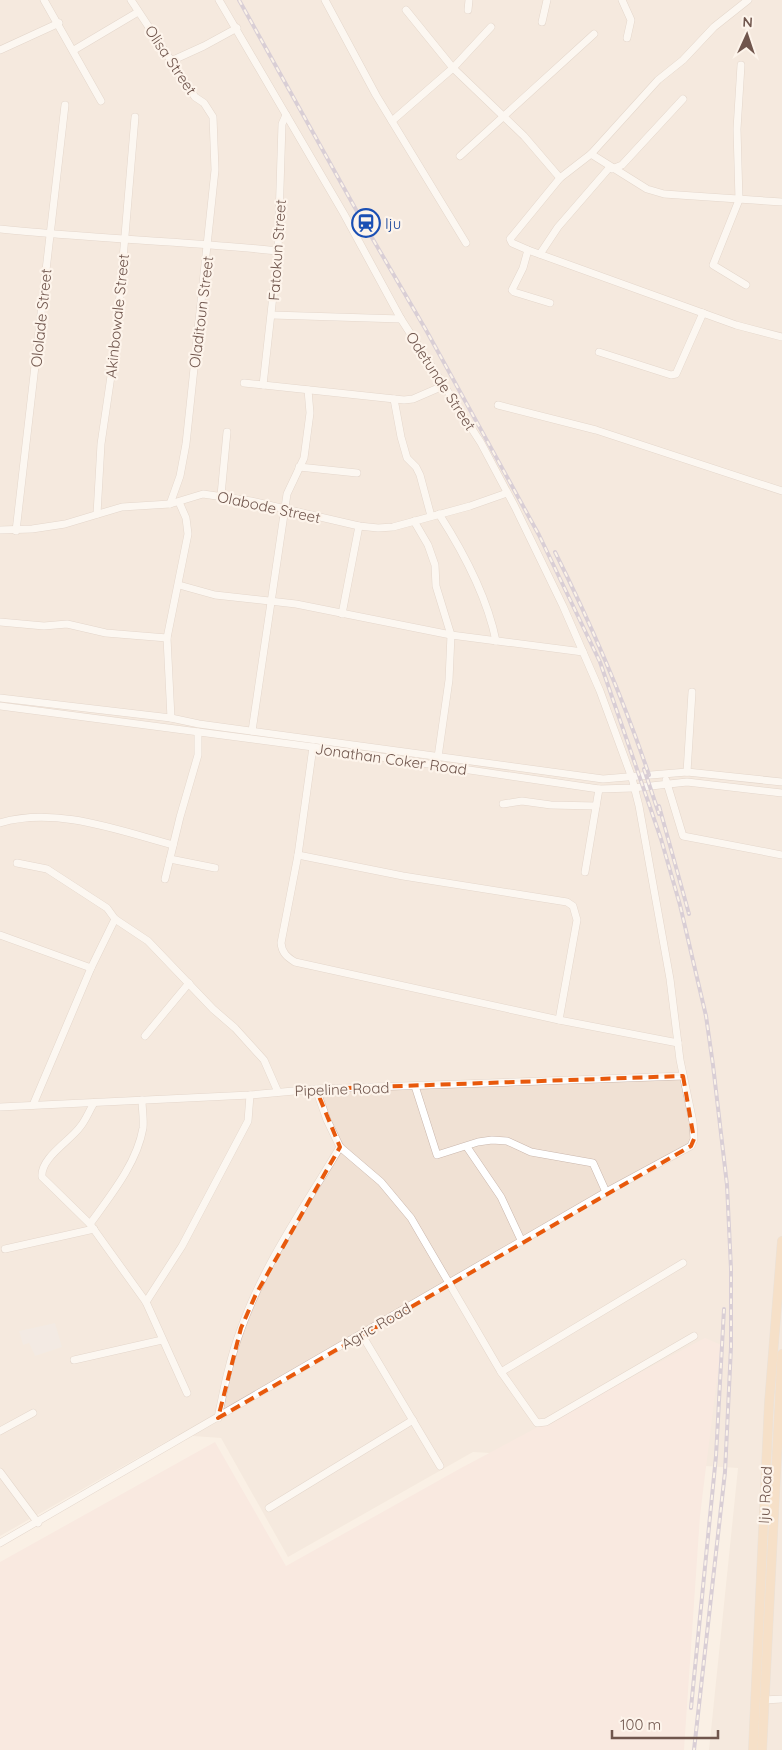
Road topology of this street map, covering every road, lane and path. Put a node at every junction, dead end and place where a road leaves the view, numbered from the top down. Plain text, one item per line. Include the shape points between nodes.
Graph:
1 (44, 0) edge
2 (131, 0) edge
3 (219, 0) edge
4 (325, 0) edge
5 (469, 0) edge
6 (547, 0) edge
7 (622, 0) edge
8 (748, 0) edge
9 (406, 10) dead end
10 (468, 10) dead end
11 (138, 12) junction
12 (542, 22) dead end
13 (59, 24) junction
14 (490, 27) dead end
15 (237, 28) junction
16 (594, 34) dead end
17 (627, 38) dead end
18 (0, 50) edge
19 (74, 50) junction
20 (171, 61) junction
21 (740, 65) dead end
22 (453, 68) junction
23 (684, 99) dead end
24 (101, 101) dead end
25 (65, 105) dead end
26 (286, 115) junction
27 (135, 117) dead end
28 (214, 117) joint
29 (505, 117) junction
30 (392, 121) junction
31 (591, 154) junction
32 (460, 156) dead end
33 (611, 168) junction
34 (560, 178) junction
35 (738, 200) junction
36 (782, 202) edge
37 (0, 229) edge
38 (50, 234) junction
39 (125, 240) junction
40 (466, 242) dead end
41 (209, 244) junction
42 (528, 250) junction
43 (278, 251) junction
44 (540, 254) junction
45 (746, 285) dead end
46 (550, 303) dead end
47 (703, 313) junction
48 (272, 315) junction
49 (401, 319) junction
50 (782, 338) edge
51 (598, 352) dead end
52 (244, 383) dead end
53 (263, 385) junction
54 (443, 386) junction
55 (308, 390) junction
56 (394, 398) junction
57 (498, 405) dead end
58 (227, 432) dead end
59 (299, 467) junction
60 (357, 473) dead end
61 (782, 491) edge
62 (507, 493) junction
63 (221, 495) junction
64 (179, 502) junction
65 (170, 504) junction
66 (285, 508) junction
67 (97, 514) junction
68 (439, 514) junction
69 (431, 516) junction
70 (414, 521) junction
71 (359, 526) junction
72 (0, 530) edge
73 (16, 531) junction
74 (179, 586) junction
75 (270, 601) junction
76 (342, 614) junction
77 (0, 622) edge
78 (451, 635) junction
79 (167, 638) junction
80 (496, 641) junction
81 (583, 652) junction
82 (692, 692) dead end
83 (0, 698) edge
84 (0, 706) edge
85 (171, 718) junction
86 (252, 731) junction
87 (198, 732) junction
88 (313, 747) junction
89 (438, 757) junction
90 (687, 772) junction
91 (663, 773) junction
92 (632, 778) junction
93 (782, 782) edge
94 (667, 783) junction
95 (633, 788) junction
96 (599, 789) junction
97 (782, 793) edge
98 (503, 804) dead end
99 (596, 806) junction
100 (0, 823) edge
101 (173, 845) junction
102 (298, 855) junction
103 (782, 855) edge
104 (170, 859) junction
105 (17, 863) dead end
106 (215, 868) dead end
107 (585, 872) dead end
108 (165, 879) dead end
109 (115, 919) junction
110 (0, 934) edge
111 (91, 968) junction
112 (189, 983) junction
113 (559, 1020) junction
114 (145, 1036) dead end
115 (678, 1044) junction
116 (683, 1076) junction
117 (415, 1086) junction
118 (316, 1089) junction
119 (278, 1092) junction
120 (250, 1095) junction
121 (142, 1100) junction
122 (94, 1102) junction
123 (33, 1105) junction
124 (0, 1107) edge
125 (340, 1147) junction
126 (467, 1147) junction
127 (606, 1192) junction
128 (92, 1226) junction
129 (782, 1241) edge
130 (522, 1242) junction
131 (5, 1249) dead end
132 (683, 1263) dead end
133 (451, 1284) junction
134 (146, 1302) junction
135 (362, 1335) junction
136 (694, 1336) dead end
137 (162, 1340) junction
138 (782, 1354) edge
139 (74, 1360) dead end
140 (501, 1372) junction
141 (781, 1389) edge
142 (187, 1393) dead end
143 (34, 1413) dead end
144 (218, 1418) junction
145 (413, 1420) junction
146 (0, 1431) edge
147 (440, 1466) dead end
148 (0, 1472) edge
149 (269, 1508) dead end
150 (38, 1524) junction
151 (0, 1544) edge
152 (762, 1665) junction
153 (782, 1699) edge
154 (764, 1700) junction
155 (753, 1750) edge
156 (762, 1750) edge

1 - 13 street
2 - 11 street, Olisa Street
3 - 15 street, Odetunde Street
4 - 30 street
5 - 10 street
6 - 12 street
7 - 17 street via 630,20
8 - 31 street via 658,80
9 - 22 street
11 - 19 street
11 - 20 street, Olisa Street
13 - 18 street
13 - 19 street
14 - 22 street
15 - 20 street
15 - 26 street, Odetunde Street
16 - 29 street
19 - 24 street
20 - 28 street, Olisa Street via 195,97
21 - 35 street
22 - 29 street
22 - 30 street
23 - 33 street via 622,165
25 - 38 street, Ololade Street
26 - 43 street, Fatokun Street via 282,124
26 - 49 street, Odetunde Street
27 - 39 street, Akinbowale Street
28 - 41 street, Oladitoun Street via 215,170
29 - 32 street
29 - 34 street
30 - 40 street
31 - 33 street
31 - 34 street
33 - 35 street via 647,189 664,194
33 - 44 street via 558,227
34 - 42 street via 510,239
35 - 36 street
35 - 45 street via 713,265
37 - 38 street
38 - 39 street
38 - 73 street, Ololade Street
39 - 41 street
39 - 67 street, Akinbowale Street via 116,342 101,444
41 - 43 street
41 - 65 street, Oladitoun Street via 186,444
42 - 44 street
42 - 46 street via 512,290
43 - 48 street, Fatokun Street
44 - 47 street
47 - 50 street
47 - 51 street via 676,374
48 - 49 street
48 - 53 street, Fatokun Street
49 - 54 street, Odetunde Street
52 - 53 street
53 - 55 street
54 - 56 street via 413,399
54 - 62 street, Odetunde Street via 481,444
55 - 56 street
55 - 59 street via 310,413 304,458
56 - 69 street via 407,458 420,475
57 - 61 street via 596,430
58 - 63 street
59 - 60 street
59 - 66 street via 290,484
62 - 68 street, Olabode Street
62 - 81 street, Odetunde Street
63 - 64 street, Olabode Street via 194,495
63 - 66 street, Olabode Street
64 - 65 street, Olabode Street
64 - 74 street via 188,534
65 - 67 street, Olabode Street via 122,507
66 - 71 street, Olabode Street
66 - 75 street
67 - 73 street, Olabode Street via 65,524
68 - 69 street, Olabode Street
68 - 80 street via 485,598
69 - 70 street, Olabode Street
70 - 71 street, Olabode Street via 393,526
70 - 78 street via 428,544 435,565 436,586
71 - 76 street
72 - 73 street, Olabode Street
74 - 75 street via 216,595
74 - 79 street
75 - 76 street
75 - 86 street
76 - 78 street
77 - 79 street via 44,626 67,624 106,633
78 - 80 street
78 - 89 street via 449,680
79 - 85 street
80 - 81 street
81 - 92 street, Odetunde Street
82 - 90 street
83 - 85 street, Jonathan Coker Road
84 - 87 street, Jonathan Coker Road
85 - 86 street, Jonathan Coker Road
86 - 89 street, Jonathan Coker Road
87 - 88 street, Jonathan Coker Road
87 - 101 street via 198,755
88 - 96 street, Jonathan Coker Road
88 - 102 street
89 - 92 street, Jonathan Coker Road via 603,779
90 - 91 street, Jonathan Coker Road
90 - 93 street, Jonathan Coker Road
91 - 92 street, Jonathan Coker Road
91 - 94 street
92 - 95 street, Odetunde Street
94 - 95 street, Jonathan Coker Road
94 - 97 street, Jonathan Coker Road via 687,782
94 - 103 street via 683,836
95 - 96 street, Jonathan Coker Road
95 - 115 street, Odetunde Street via 670,979
96 - 99 street
98 - 99 street via 522,801
99 - 107 street
100 - 101 street via 15,818 54,819 91,824
101 - 104 street
102 - 113 street via 281,943 282,951 295,962
102 - 113 street via 403,876 567,902 573,906 577,920
104 - 106 street
104 - 108 street
105 - 109 street via 47,869 107,908
109 - 111 street
109 - 112 street via 148,941
110 - 111 street
111 - 123 street
112 - 114 street
112 - 119 street via 264,1060
113 - 115 street
115 - 116 street, Odetunde Street
116 - 117 street, Pipeline Road
116 - 127 street, Agric Road via 693,1122 691,1146
117 - 118 street, Pipeline Road
117 - 126 street via 437,1155
118 - 119 street, Pipeline Road
118 - 125 street
119 - 120 street, Pipeline Road
120 - 121 street, Pipeline Road
120 - 134 street via 248,1121 182,1246
121 - 122 street, Pipeline Road
121 - 128 street via 143,1126 138,1148
122 - 123 street, Pipeline Road
122 - 128 street via 72,1138 59,1146 41,1171 42,1177
123 - 124 street, Pipeline Road
125 - 133 street via 394,1195
125 - 144 street via 256,1294 241,1328
126 - 127 street via 478,1142 507,1142 531,1152 588,1160 596,1167
126 - 130 street via 501,1197
127 - 130 street, Agric Road
128 - 131 street
128 - 134 street
129 - 152 main road, Iju Road via 769,1404
130 - 133 street, Agric Road
132 - 140 street
133 - 135 street, Agric Road
133 - 140 street
134 - 137 street
135 - 144 street, Agric Road
135 - 145 street
136 - 140 street via 541,1424 537,1423
137 - 139 street
137 - 142 street
138 - 141 main road, Iju Road
141 - 152 main road, Iju Road
143 - 146 street
144 - 150 street, Agric Road
145 - 147 street
145 - 149 street
148 - 150 street
150 - 151 street, Agric Road
152 - 154 main road, Iju Road
152 - 155 main road, Iju Road
153 - 154 street
154 - 156 main road, Iju Road

